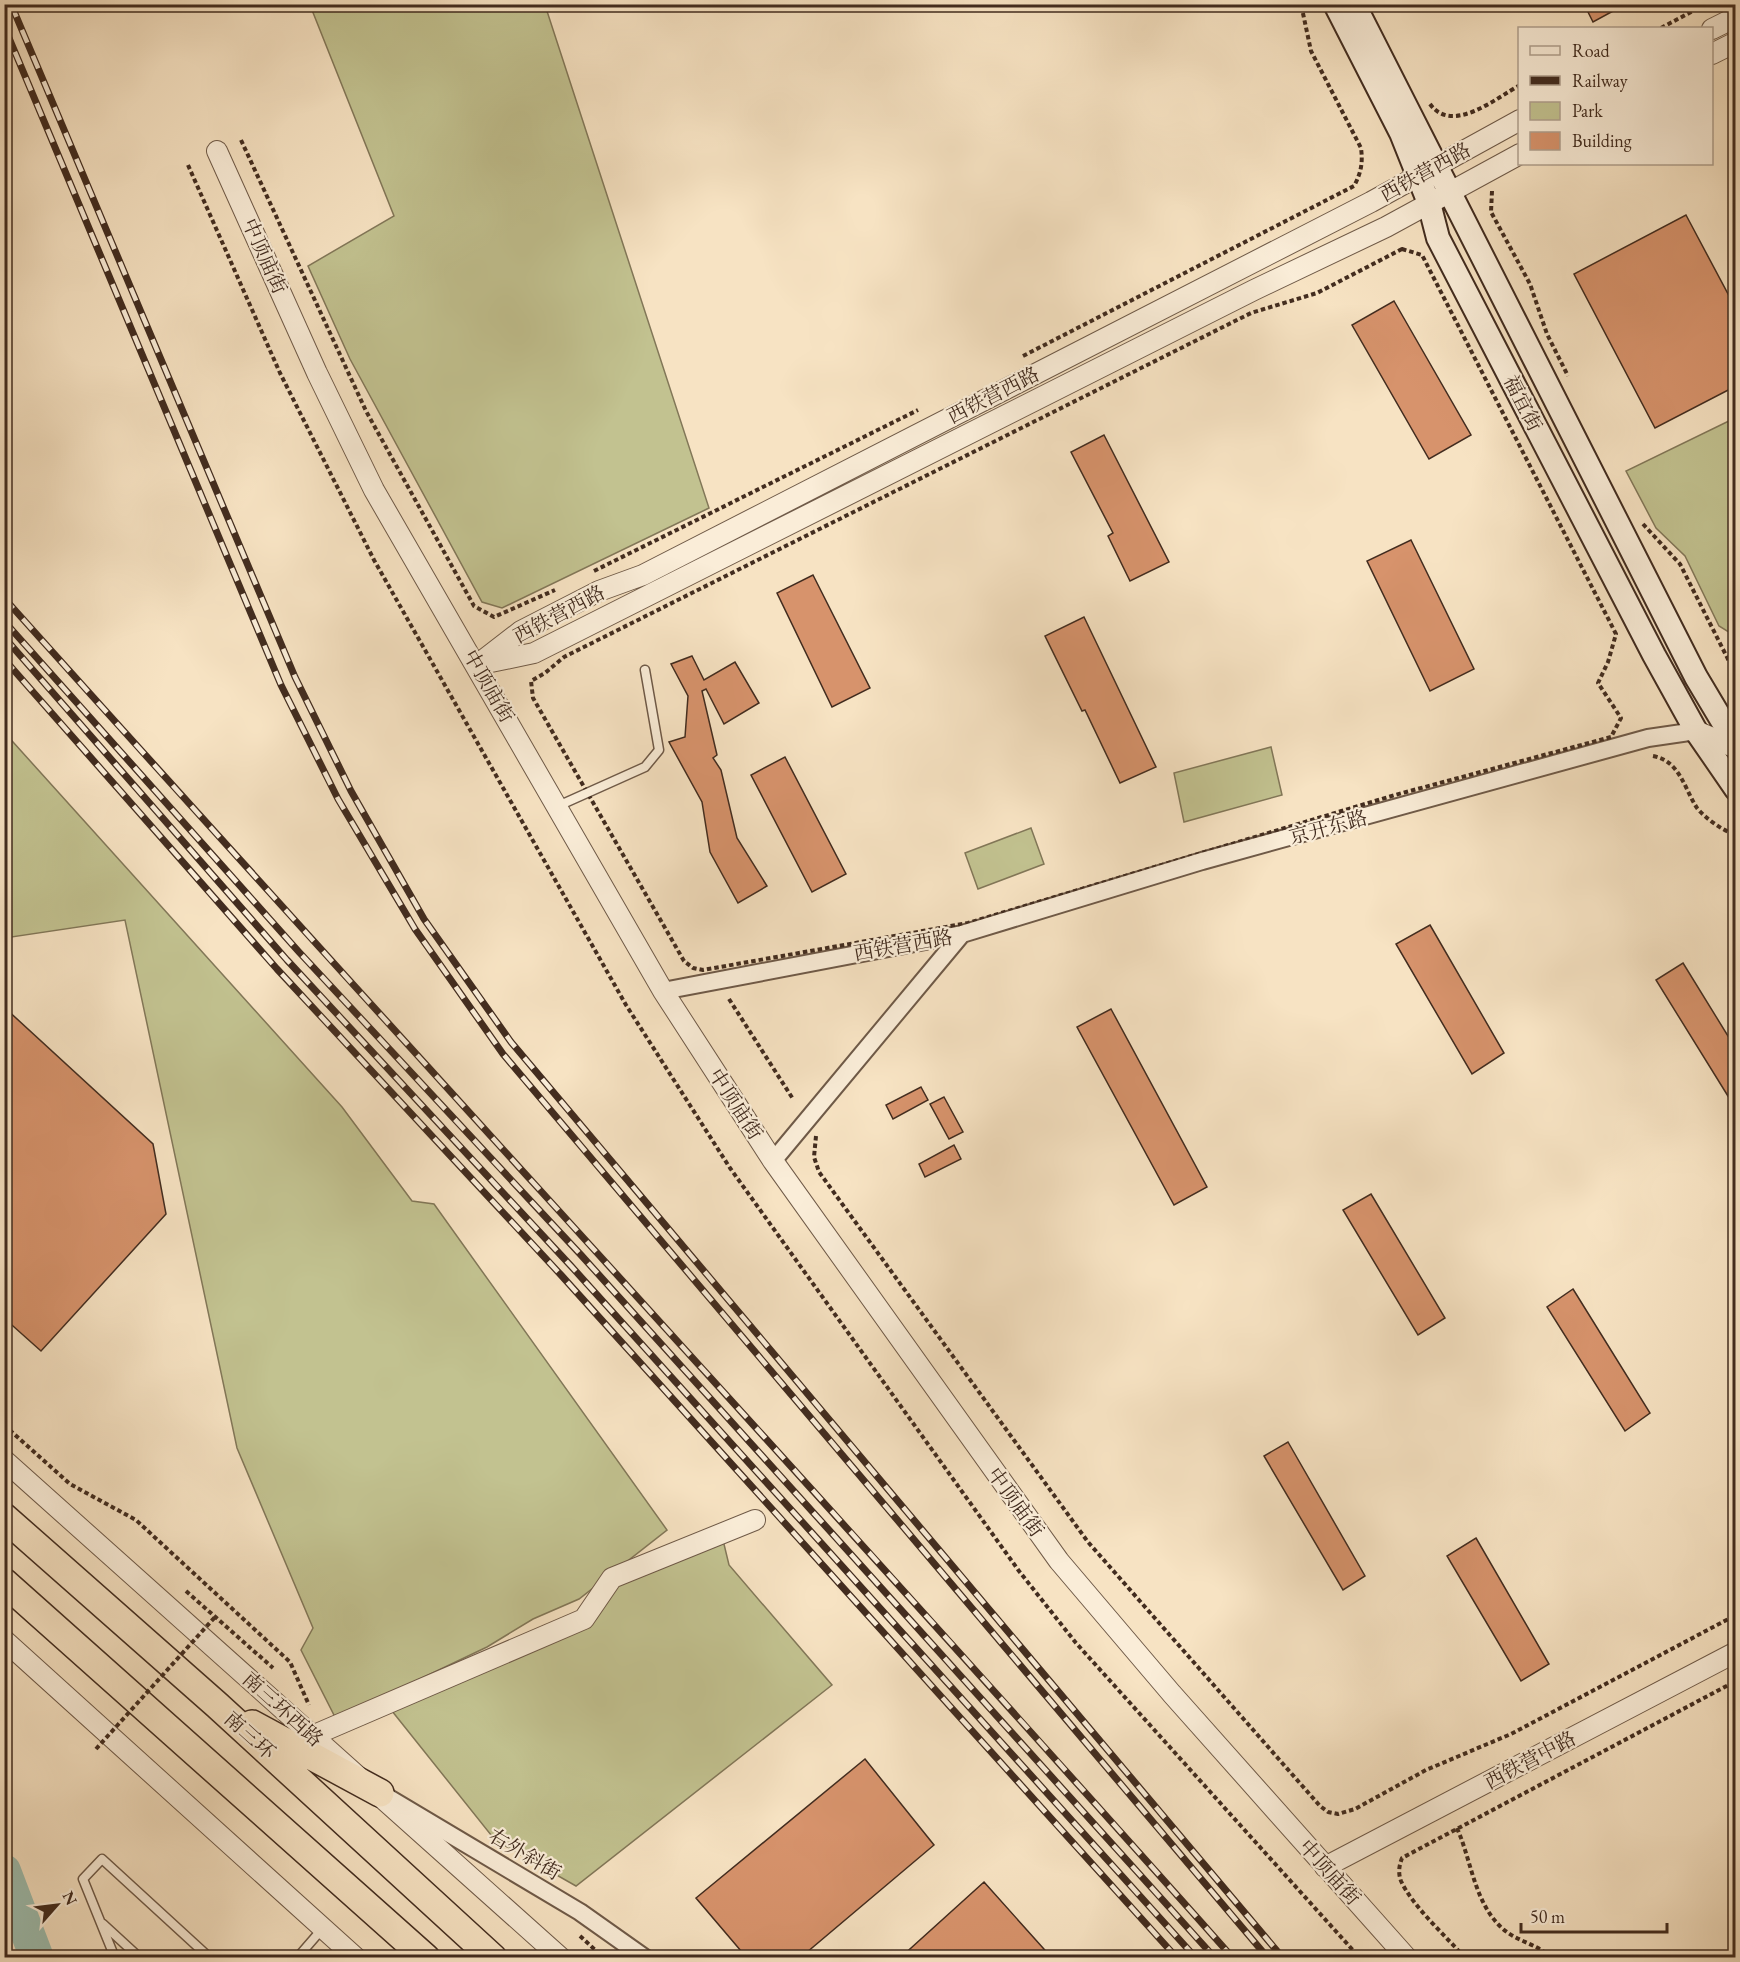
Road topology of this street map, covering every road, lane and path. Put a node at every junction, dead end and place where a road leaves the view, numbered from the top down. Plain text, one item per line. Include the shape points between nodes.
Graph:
1 (1301, 4) edge
2 (1335, 4) edge
3 (1354, 4) edge
4 (1706, 4) edge
5 (1736, 17) edge
6 (1663, 27) edge
7 (1713, 28) edge
8 (1736, 42) edge
9 (1713, 54) edge
10 (1518, 86) edge
11 (1427, 101) dead end
12 (1518, 121) edge
13 (241, 140) dead end
14 (218, 151) dead end
15 (1518, 155) edge
16 (1362, 167) junction
17 (1370, 168) dead end
18 (1427, 171) junction
19 (1495, 186) dead end
20 (1450, 191) junction
21 (1429, 203) junction
22 (1406, 240) dead end
23 (1402, 249) junction
24 (1019, 358) dead end
25 (1574, 387) dead end
26 (925, 407) dead end
27 (1638, 514) dead end
28 (592, 572) dead end
29 (560, 587) dead end
30 (477, 665) junction
31 (645, 670) dead end
32 (1736, 675) edge
33 (1729, 720) edge
34 (1696, 731) junction
35 (1736, 746) edge
36 (1643, 754) dead end
37 (1736, 789) edge
38 (587, 793) junction
39 (558, 806) junction
40 (1736, 835) edge
41 (962, 934) junction
42 (663, 991) junction
43 (729, 999) dead end
44 (793, 1099) dead end
45 (816, 1134) dead end
46 (773, 1161) junction
47 (4, 1425) edge
48 (4, 1460) edge
49 (4, 1517) edge
50 (755, 1520) dead end
51 (4, 1582) edge
52 (186, 1592) dead end
53 (1736, 1614) edge
54 (215, 1617) junction
55 (4, 1640) edge
56 (1736, 1652) edge
57 (273, 1668) dead end
58 (1736, 1680) edge
59 (217, 1705) junction
60 (320, 1732) junction
61 (96, 1749) dead end
62 (380, 1793) junction
63 (1457, 1828) junction
64 (1325, 1867) junction
65 (100, 1922) junction
66 (323, 1928) junction
67 (115, 1958) edge
68 (140, 1958) edge
69 (210, 1958) edge
70 (297, 1958) edge
71 (356, 1958) edge
72 (426, 1958) edge
73 (493, 1958) edge
74 (561, 1958) edge
75 (645, 1958) edge
76 (1407, 1958) edge
77 (1466, 1958) edge
78 (1551, 1958) edge

1 - 16 path via 1311,51 1362,148
2 - 18 main road, 福宜街 via 1401,133
3 - 18 main road, 福宜街
4 - 6 path
5 - 7 street
8 - 9 street
10 - 11 path via 1456,117 1444,117
12 - 18 street, 西铁营西路
13 - 29 path via 366,411 474,606 494,617
14 - 30 street, 中顶庙街 via 374,490
15 - 20 street, 西铁营西路
16 - 17 path
16 - 24 path via 1354,186
18 - 20 main road, 福宜街
18 - 21 main road, 福宜街
18 - 30 street, 西铁营西路 via 643,575 599,591 521,631
19 - 25 path via 1491,212 1530,284 1547,334
20 - 21 street, 西铁营西路
20 - 33 main road, 福宜街 via 1696,677
21 - 30 street, 西铁营西路 via 534,653
21 - 34 main road, 福宜街 via 1438,238
22 - 23 path
23 - 38 path via 1317,293 1251,313 564,657 531,681 532,698
23 - 38 path via 1422,255 1616,634 1598,683 1622,718 1611,737 1395,795 968,923 703,970 684,960
26 - 28 path
27 - 32 path via 1680,564
30 - 39 street, 中顶庙街
31 - 38 lane via 659,750 645,767
33 - 34 street, 京开东路
33 - 35 main road, 福宜街
34 - 35 street
34 - 37 main road, 福宜街
34 - 41 street, 京开东路 via 1648,738 1202,861
36 - 40 path via 1671,763 1698,809
38 - 39 lane
39 - 42 street, 中顶庙街
41 - 42 street, 西铁营西路
41 - 46 street, 西铁营西路
42 - 46 street, 中顶庙街
43 - 44 path
45 - 53 path via 814,1158 819,1172 1088,1542 1328,1812 1338,1814 1355,1809 1426,1770 1512,1734
46 - 64 street, 中顶庙街 via 1059,1561
47 - 60 path via 70,1484 136,1520 290,1662
48 - 60 street, 南三环西路
49 - 59 highway, 南三环
50 - 60 street via 612,1578 584,1619
51 - 72 highway
52 - 54 path
54 - 57 path
54 - 61 path, bridge
55 - 66 street
56 - 64 street, 西铁营中路
58 - 63 path
59 - 62 highway
59 - 73 highway, 南三环
60 - 62 street, 南三环西路
62 - 74 street, 南三环西路
62 - 75 street, 右外斜街 via 580,1912
63 - 77 path via 1402,1858 1398,1868 1409,1894
63 - 78 path via 1480,1899 1503,1929 1528,1945 1543,1949
64 - 76 street, 中顶庙街
65 - 67 lane
65 - 68 lane
65 - 69 lane via 83,1879 102,1859
66 - 70 lane
66 - 71 street

